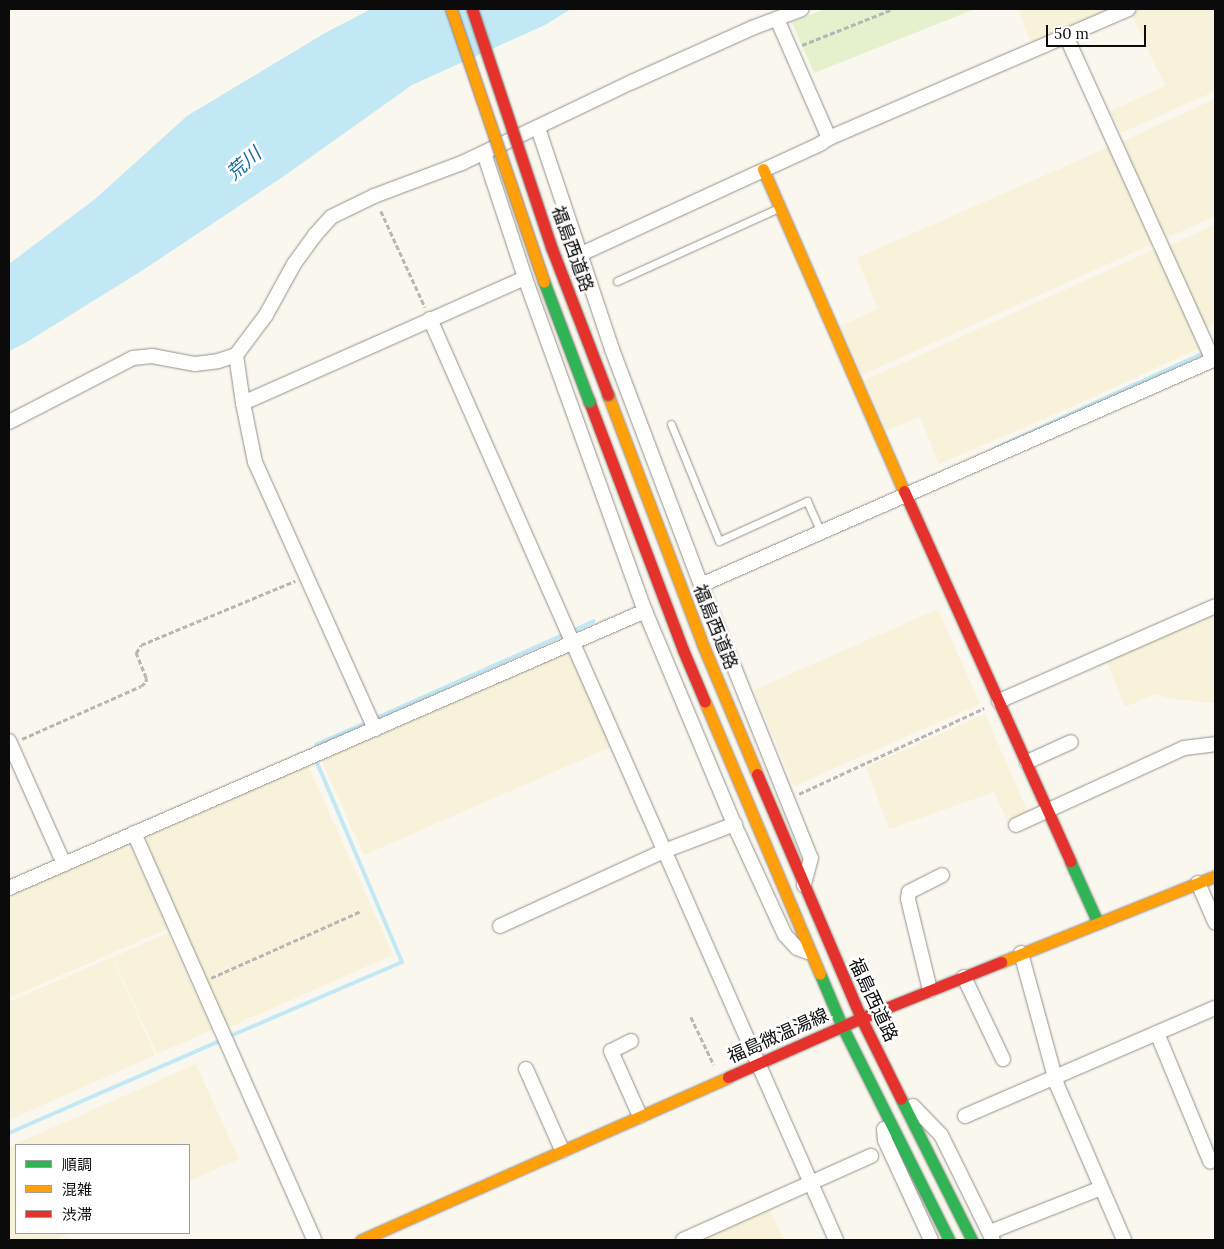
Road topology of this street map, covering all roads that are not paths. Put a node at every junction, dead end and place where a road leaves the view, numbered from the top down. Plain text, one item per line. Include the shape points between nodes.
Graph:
1 (451, 9) edge
2 (472, 9) edge
3 (802, 9) edge
4 (1128, 9) edge
5 (777, 19) junction
6 (1066, 36) junction
7 (538, 128) junction
8 (829, 138) junction
9 (484, 152) junction
10 (763, 169) junction
11 (780, 208) junction
12 (578, 254) junction
13 (525, 278) junction
14 (617, 281) dead end
15 (430, 319) junction
16 (236, 355) junction
17 (1214, 359) edge
18 (243, 403) junction
19 (9, 422) edge
20 (671, 424) dead end
21 (906, 496) junction
22 (821, 533) junction
23 (701, 585) junction
24 (1215, 606) edge
25 (645, 611) junction
26 (572, 643) junction
27 (999, 701) junction
28 (375, 729) junction
29 (1071, 742) dead end
30 (9, 743) edge
31 (1215, 744) edge
32 (1027, 762) junction
33 (1049, 810) junction
34 (734, 824) junction
35 (1016, 825) dead end
36 (134, 833) junction
37 (664, 851) junction
38 (64, 864) junction
39 (942, 875) dead end
40 (1215, 876) edge
41 (1198, 883) junction
42 (804, 887) junction
43 (9, 888) edge
44 (1215, 922) edge
45 (1098, 924) junction
46 (500, 926) dead end
47 (1021, 953) junction
48 (811, 954) junction
49 (964, 976) junction
50 (930, 990) junction
51 (1215, 1008) edge
52 (861, 1018) junction
53 (842, 1026) junction
54 (1157, 1033) junction
55 (631, 1041) dead end
56 (1003, 1059) dead end
57 (757, 1064) junction
58 (526, 1069) dead end
59 (1055, 1076) junction
60 (896, 1089) junction
61 (879, 1099) junction
62 (640, 1116) junction
63 (965, 1116) dead end
64 (562, 1150) junction
65 (871, 1156) dead end
66 (1210, 1162) dead end
67 (811, 1184) junction
68 (1101, 1188) junction
69 (992, 1236) edge
70 (314, 1240) edge
71 (360, 1240) edge
72 (683, 1240) edge
73 (836, 1240) edge
74 (932, 1240) edge
75 (950, 1240) edge
76 (972, 1240) edge
77 (1124, 1240) edge

1 - 48 main road, 福島西道路, bridge via 536,261 683,650
2 - 42 main road, 福島西道路, bridge via 552,249 702,642
3 - 5 street
4 - 6 street
5 - 7 street via 632,82
5 - 8 street
6 - 8 street
6 - 17 street
7 - 9 street
7 - 12 street
8 - 10 street
9 - 13 street
9 - 16 street via 374,196 331,217 304,249 266,315
10 - 11 main road
10 - 12 street
11 - 14 lane
11 - 21 main road
12 - 23 street
13 - 15 street
13 - 25 street
15 - 18 street
15 - 26 street
16 - 18 street
16 - 19 street via 195,364 152,356 134,358
17 - 21 street
18 - 28 street via 255,462
20 - 22 lane via 719,541 807,501
21 - 22 street
21 - 27 main road
22 - 23 street
23 - 42 street via 811,858
24 - 27 street
25 - 26 street
25 - 34 street
26 - 28 street
26 - 37 street
27 - 32 main road
28 - 36 street
29 - 32 street
30 - 38 street
31 - 33 street via 1184,748
32 - 33 main road
33 - 35 street
33 - 45 main road
34 - 37 street
34 - 48 street via 785,935 798,948
36 - 38 street
36 - 70 street
37 - 46 street
37 - 57 street
38 - 43 street
39 - 50 street via 909,892 908,899
40 - 41 main road, 福島微温湯線
41 - 44 street
41 - 45 main road, 福島微温湯線
42 - 52 main road, 福島西道路
45 - 47 main road, 福島微温湯線
47 - 49 main road, 福島微温湯線
47 - 59 street
48 - 53 main road, 福島西道路
49 - 50 main road, 福島微温湯線
49 - 56 street
50 - 52 main road, 福島微温湯線
51 - 54 street
52 - 53 main road, 福島微温湯線
52 - 60 main road, 福島西道路
53 - 57 main road, 福島微温湯線
53 - 61 main road, 福島西道路
54 - 59 street
54 - 66 street
55 - 62 street via 611,1051
57 - 62 main road, 福島微温湯線
57 - 67 street
58 - 64 street
59 - 63 street
59 - 68 street
60 - 69 street via 941,1135
60 - 76 main road, 福島西道路
61 - 74 street via 885,1140
61 - 75 main road, 福島西道路
62 - 64 main road, 福島微温湯線
64 - 71 main road, 福島微温湯線
65 - 67 street
67 - 72 street
67 - 73 street
68 - 69 street
68 - 77 street

